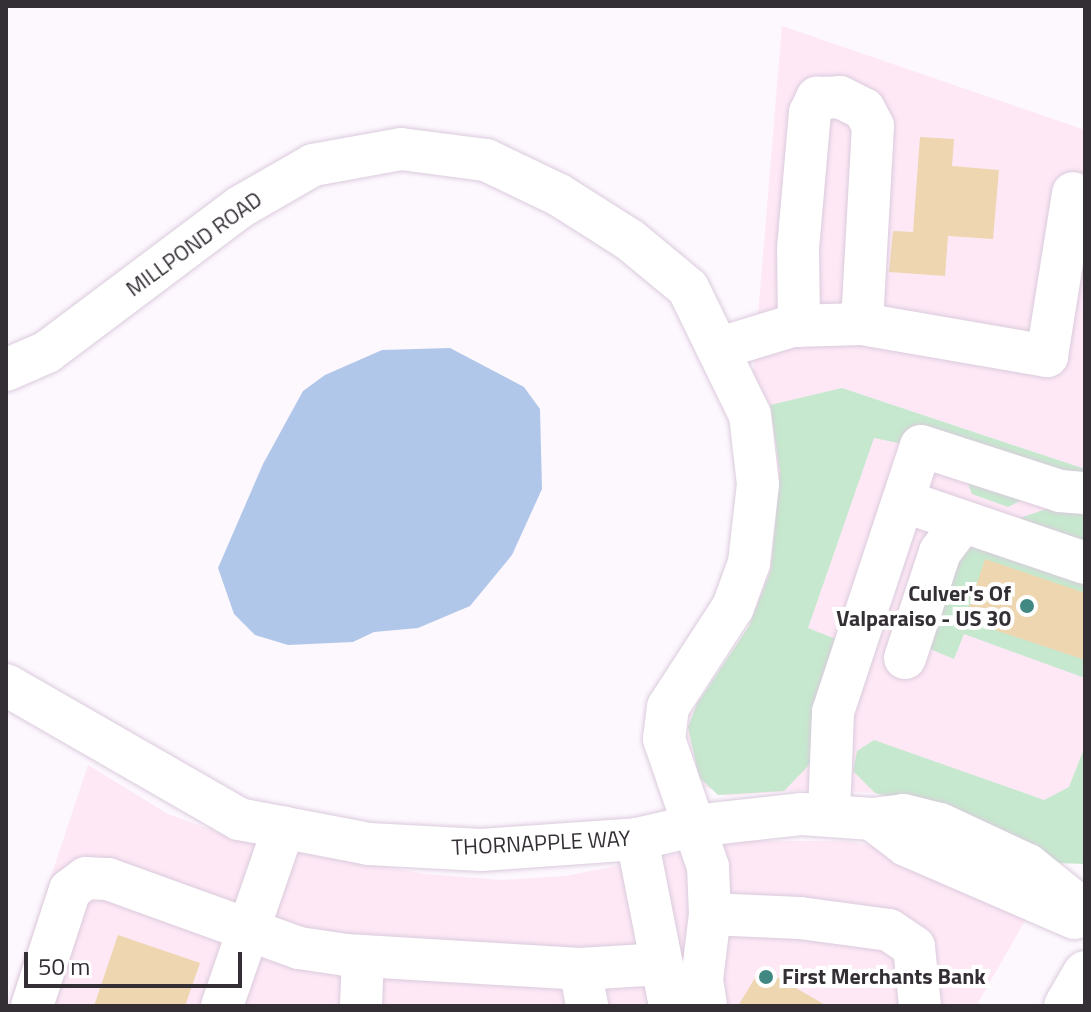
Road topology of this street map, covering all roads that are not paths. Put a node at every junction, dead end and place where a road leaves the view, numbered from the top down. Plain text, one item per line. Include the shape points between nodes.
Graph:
1 (1073, 193) dead end
2 (862, 324) junction
3 (799, 326) junction
4 (720, 348) junction
5 (6, 370) edge
6 (911, 475) junction
7 (1072, 492) edge
8 (963, 522) junction
9 (1085, 563) edge
10 (905, 658) dead end
11 (6, 685) edge
12 (829, 813) junction
13 (872, 819) junction
14 (693, 826) junction
15 (284, 827) junction
16 (637, 839) junction
17 (1085, 911) edge
18 (710, 914) junction
19 (1085, 922) edge
20 (249, 929) junction
21 (363, 956) junction
22 (662, 964) junction
23 (1085, 973) edge
24 (584, 987) edge
25 (32, 1006) edge
26 (222, 1006) edge
27 (361, 1006) edge
28 (670, 1006) edge
29 (706, 1006) edge
30 (920, 1006) edge
31 (1066, 1006) edge

1 - 2 street via 1047,356
2 - 3 street
2 - 3 street via 873,126 864,109 840,97 817,98 810,113 798,249
3 - 4 street
4 - 5 street, MILLPOND ROAD via 688,288 630,240 559,195 486,160 401,149 313,165 240,207 47,352
4 - 14 street, MILLPOND ROAD via 750,415 758,484 756,524 733,607 668,707 664,739
6 - 7 street
6 - 8 street
6 - 12 street via 833,712
8 - 9 street
8 - 10 street via 940,552
11 - 15 street, THORNAPPLE WAY via 239,819
12 - 13 street, THORNAPPLE WAY
12 - 14 street, THORNAPPLE WAY
13 - 17 street, THORNAPPLE WAY via 903,815 950,828 1028,865
13 - 19 street, THORNAPPLE WAY via 906,845
14 - 16 street, THORNAPPLE WAY
14 - 18 street, MILLPOND ROAD via 708,867
15 - 16 street, THORNAPPLE WAY via 369,844 481,850
15 - 20 street
16 - 22 street
18 - 29 street, MILLPOND ROAD via 702,964
18 - 30 street via 843,922 909,939 918,967
20 - 21 street via 299,948
20 - 25 street via 108,879 86,878 70,890
20 - 26 street
21 - 24 street
21 - 27 street
22 - 24 street
22 - 28 street
23 - 31 highway

